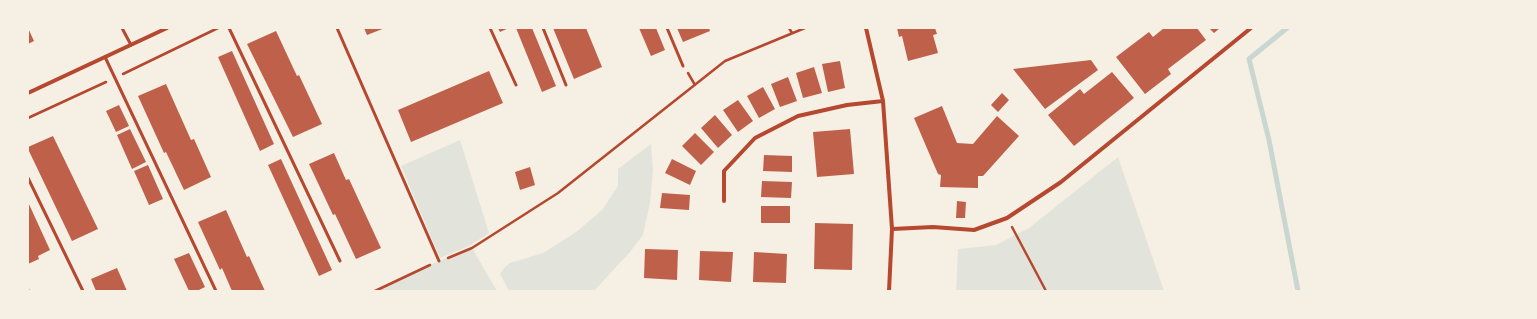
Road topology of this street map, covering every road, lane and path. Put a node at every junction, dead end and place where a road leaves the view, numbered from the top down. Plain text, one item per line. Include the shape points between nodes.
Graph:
1 (122, 28) edge
2 (167, 28) edge
3 (229, 28) edge
4 (337, 28) edge
5 (490, 28) edge
6 (543, 28) edge
7 (667, 28) edge
8 (789, 28) edge
9 (805, 28) edge
10 (866, 28) edge
11 (1251, 28) edge
12 (792, 33) junction
13 (131, 45) junction
14 (105, 57) junction
15 (683, 66) dead end
16 (516, 85) dead end
17 (566, 85) dead end
18 (28, 93) edge
19 (883, 100) junction
20 (28, 178) edge
21 (724, 201) dead end
22 (1007, 218) junction
23 (892, 229) junction
24 (340, 261) dead end
25 (439, 262) junction
26 (83, 291) edge
27 (216, 291) edge
28 (375, 291) edge
29 (889, 291) edge
30 (1046, 291) edge

1 - 13 lane
2 - 13 street
3 - 24 lane
4 - 25 lane
5 - 16 lane
6 - 17 lane
7 - 15 lane
8 - 12 path
9 - 12 path
10 - 19 street
11 - 22 street via 1061,182
12 - 25 path via 725,61 558,193 472,248
13 - 14 street
14 - 18 street
14 - 27 lane
19 - 21 street via 798,116 755,138 724,171
19 - 23 street
20 - 26 lane
22 - 23 street via 974,230 933,227
22 - 30 path
23 - 29 street
25 - 28 path

